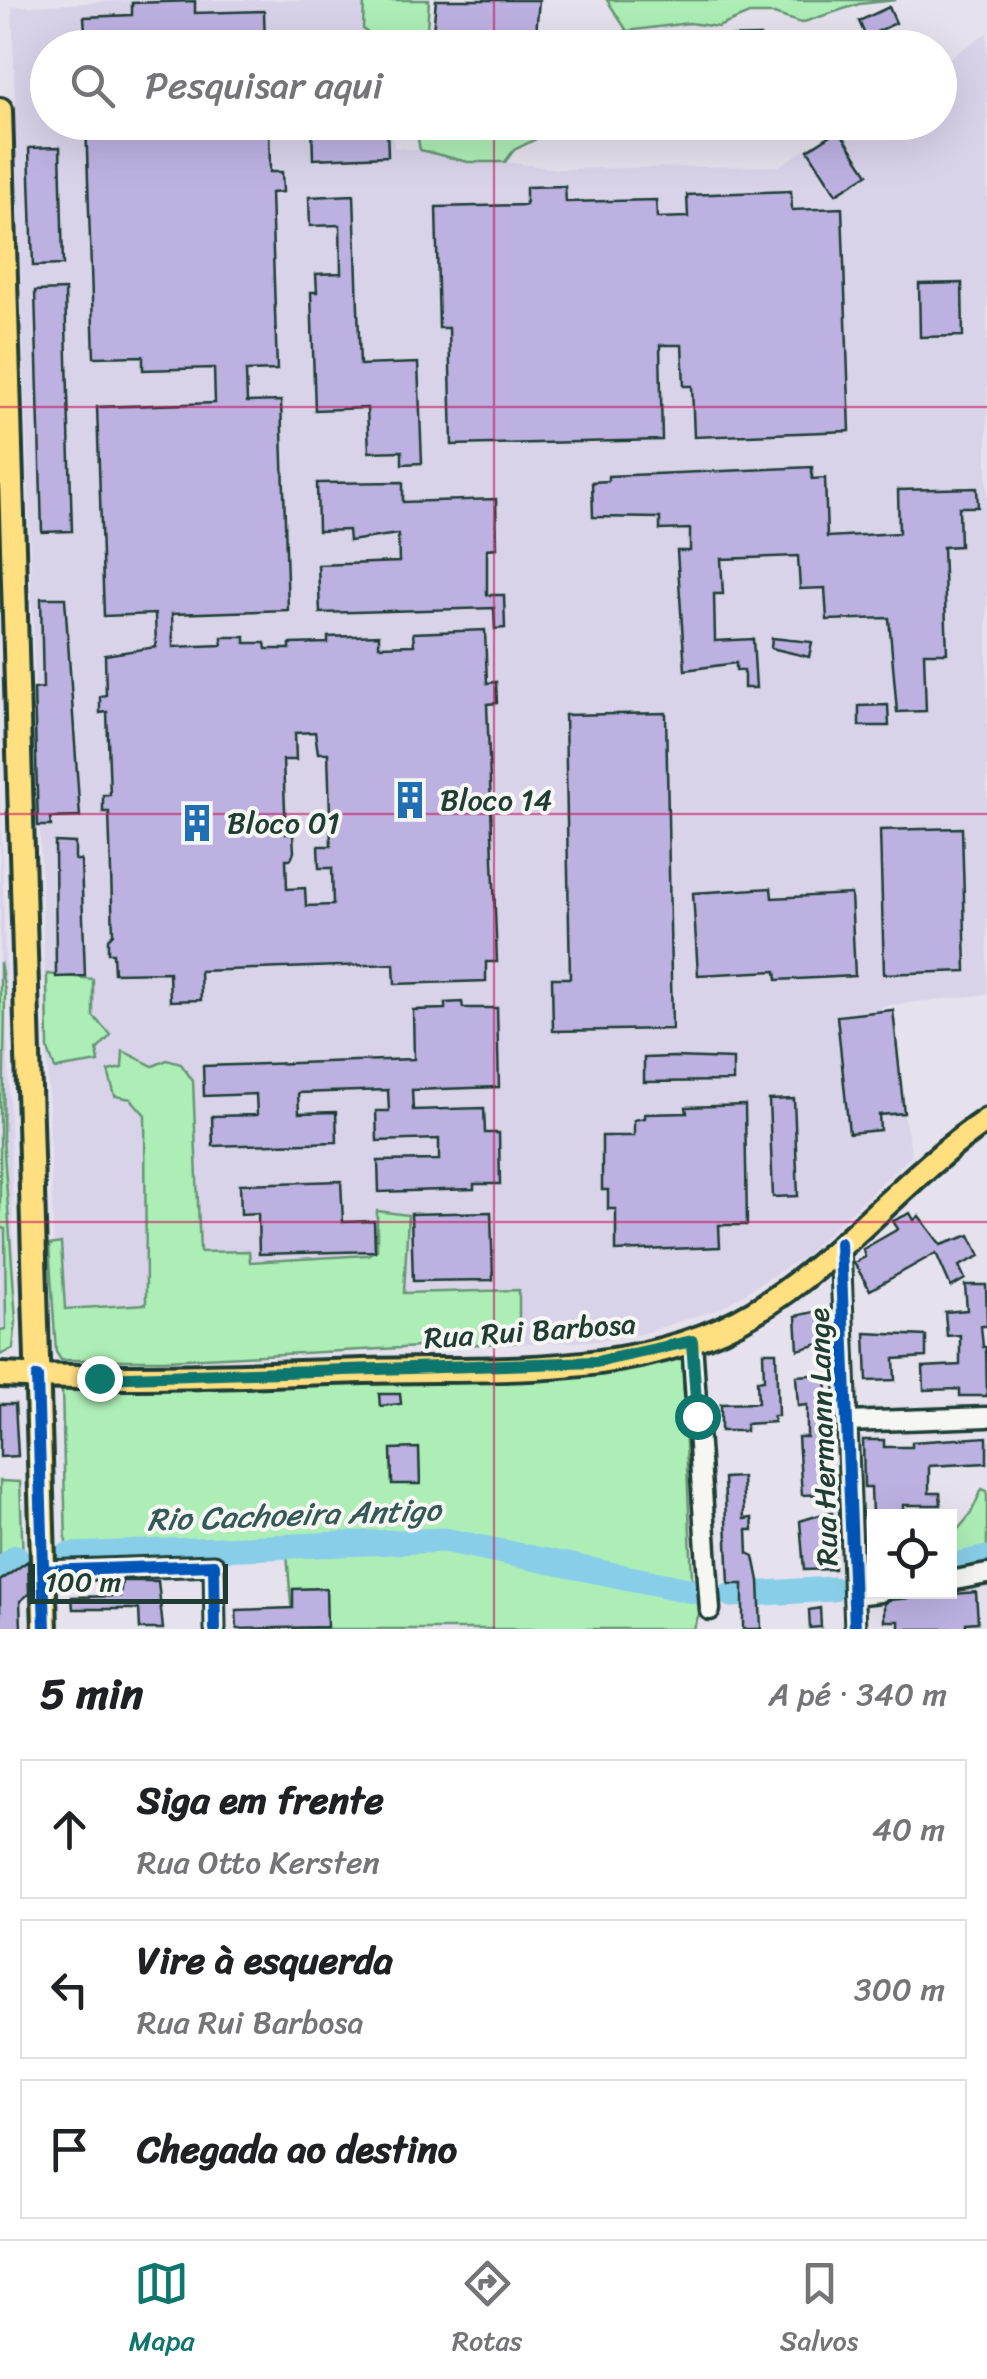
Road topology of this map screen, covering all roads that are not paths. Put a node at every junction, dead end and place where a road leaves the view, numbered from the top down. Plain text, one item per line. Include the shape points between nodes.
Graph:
1 (0, 110) edge
2 (987, 1120) edge
3 (840, 1244) junction
4 (692, 1341) junction
5 (0, 1375) edge
6 (37, 1377) junction
7 (987, 1416) edge
8 (847, 1422) junction
9 (43, 1571) junction
10 (987, 1574) edge
11 (957, 1580) edge
12 (867, 1594) edge
13 (854, 1595) junction
14 (710, 1610) dead end
15 (45, 1629) edge
16 (216, 1629) edge
17 (855, 1629) edge

1 - 6 main road
2 - 3 main road, Rua Rui Barbosa
3 - 4 main road, Rua Rui Barbosa via 754,1312
3 - 8 street, Rua Hermann Lange
4 - 6 main road, Rua Rui Barbosa via 620,1359 545,1365
4 - 14 street
5 - 6 main road, Rua Rui Barbosa
6 - 9 main road
7 - 8 street
8 - 13 street, Rua Hermann Lange
9 - 15 main road
9 - 16 street via 214,1565
10 - 11 street
12 - 13 street
13 - 17 street, Rua Hermann Lange

